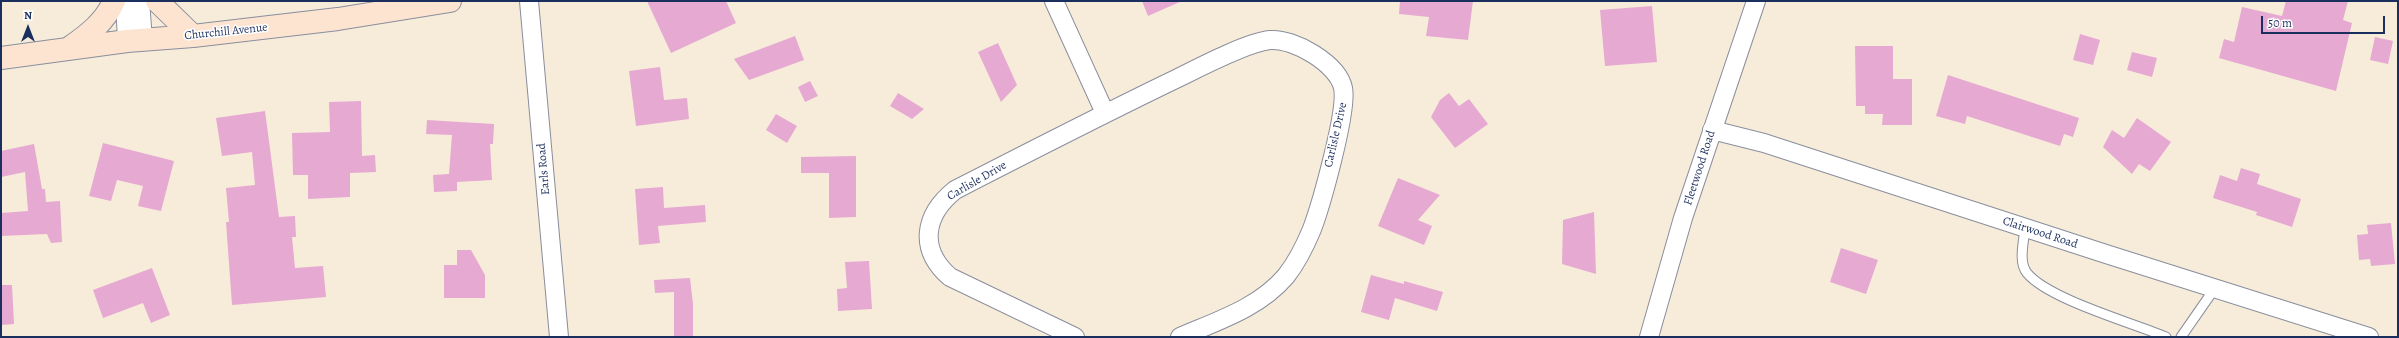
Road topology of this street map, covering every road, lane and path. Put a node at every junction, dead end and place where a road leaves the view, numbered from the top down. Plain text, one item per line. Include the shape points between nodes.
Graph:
1 (114, 1) edge
2 (125, 1) edge
3 (140, 1) edge
4 (157, 1) edge
5 (450, 1) edge
6 (529, 1) edge
7 (1054, 1) edge
8 (1756, 1) edge
9 (194, 36) junction
10 (135, 40) junction
11 (67, 50) junction
12 (1, 58) edge
13 (1105, 113) junction
14 (1712, 130) junction
15 (2025, 228) junction
16 (2215, 288) junction
17 (559, 337) edge
18 (1075, 337) edge
19 (1180, 337) edge
20 (1649, 337) edge
21 (2166, 337) edge
22 (2181, 337) edge
23 (2369, 337) edge

1 - 11 main road via 108,14 95,28
2 - 10 street
3 - 10 street
4 - 9 main road
5 - 9 main road, Churchill Avenue via 389,12
6 - 17 street, Earls Road
7 - 13 street
8 - 14 street, Fleetwood Road
9 - 10 main road, Churchill Avenue
10 - 11 main road, Churchill Avenue
11 - 12 main road, Churchill Avenue
13 - 18 street, Carlisle Drive via 956,190 942,201 933,213 930,227 932,254 939,267 950,277
13 - 19 street, Carlisle Drive via 1199,68 1270,40 1286,41 1322,60 1338,74 1343,86 1343,112 1327,175 1312,228 1297,261 1284,278 1258,300
14 - 15 street, Clairwood Road via 1764,143
14 - 20 street, Fleetwood Road via 1683,218
15 - 16 street, Clairwood Road
15 - 21 lane via 2022,260 2026,272 2039,283 2080,304
16 - 22 lane
16 - 23 street, Clairwood Road

